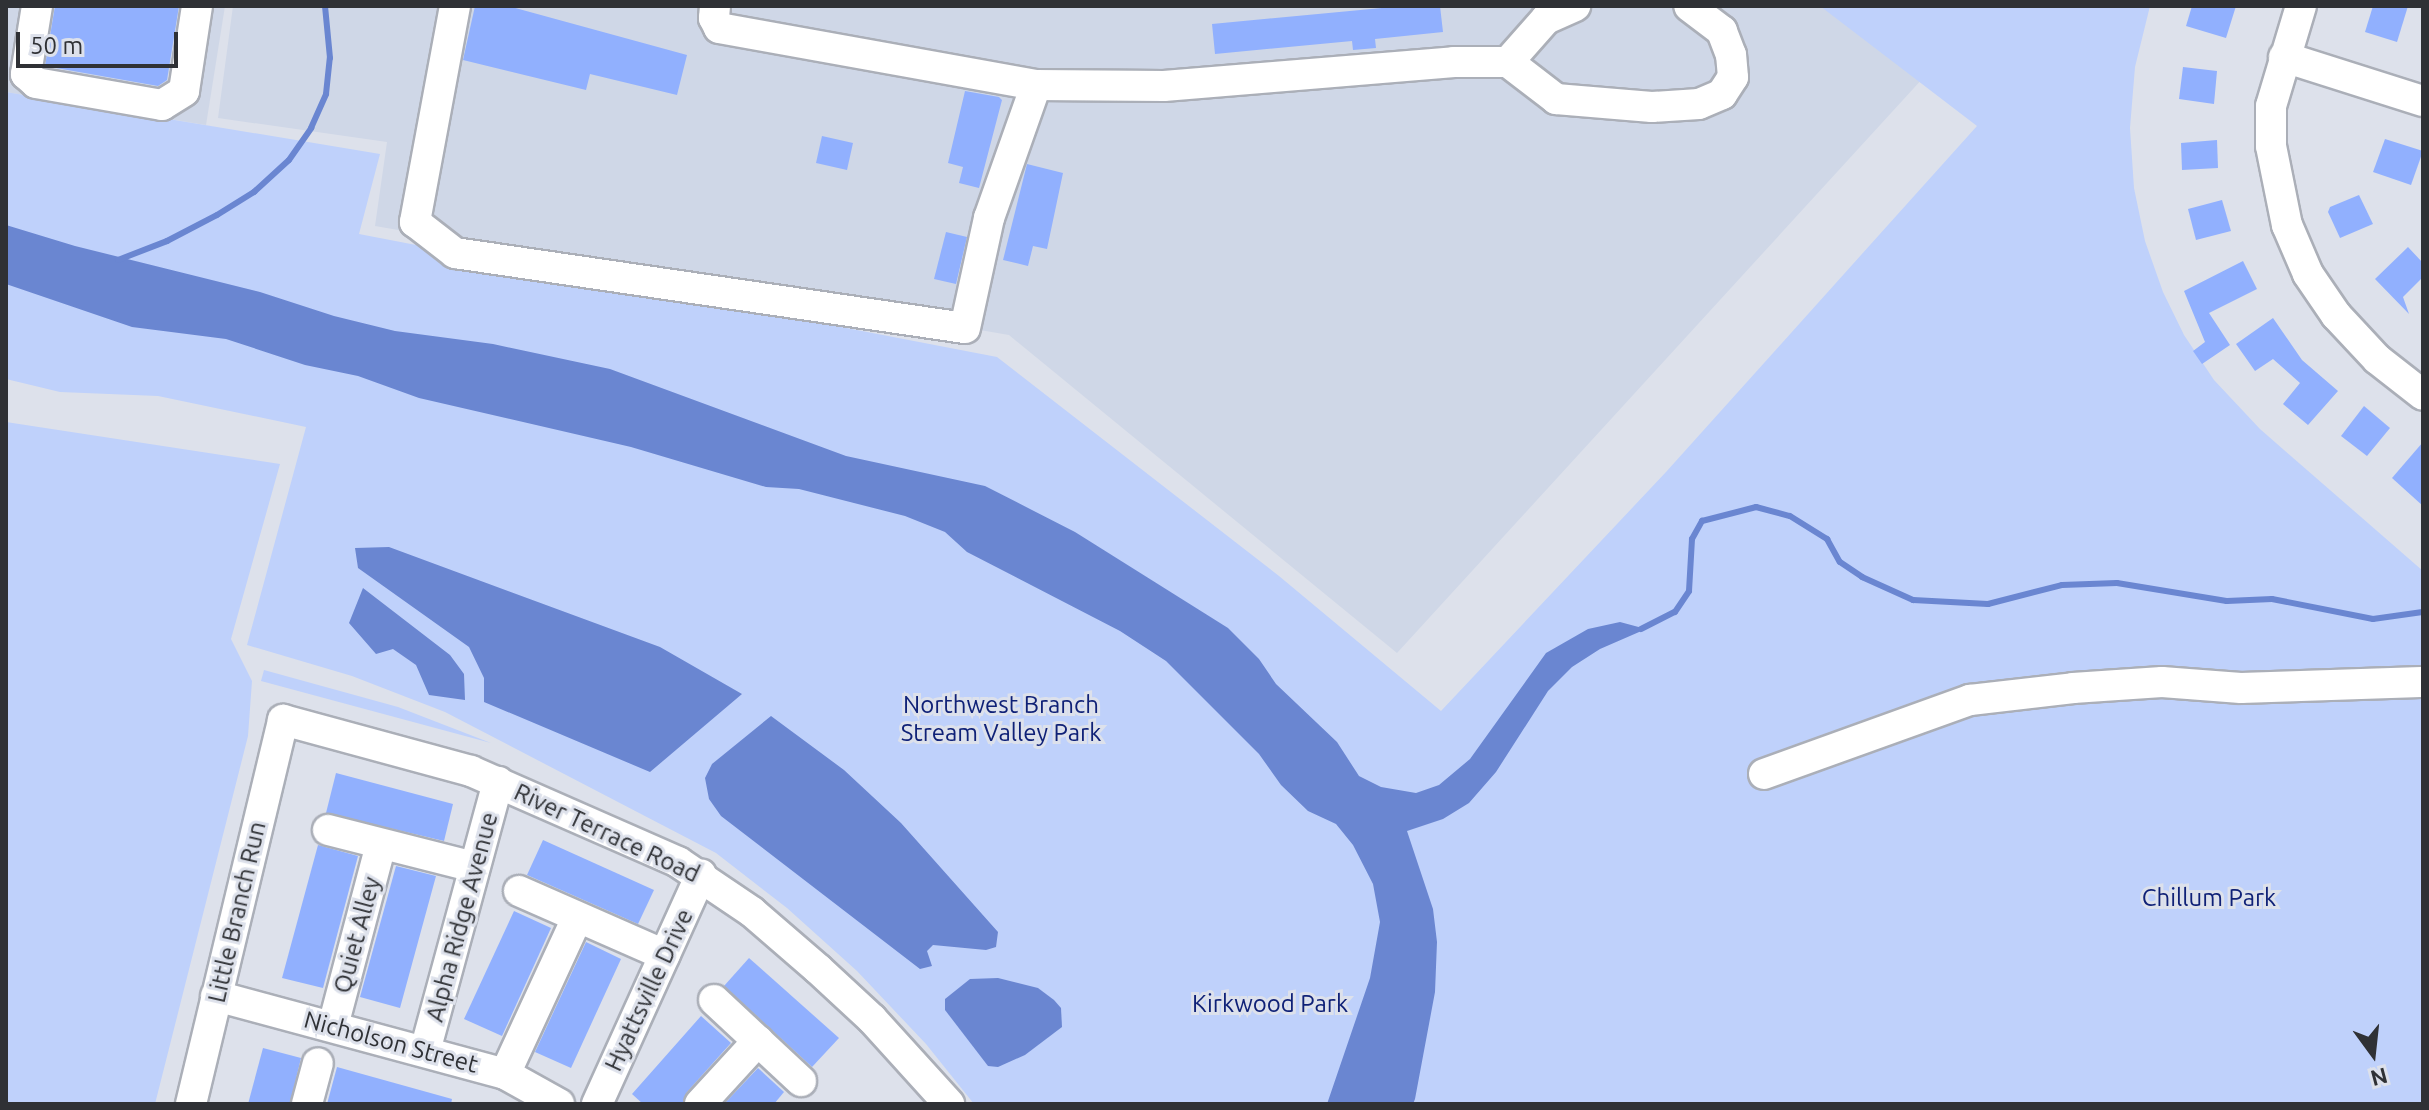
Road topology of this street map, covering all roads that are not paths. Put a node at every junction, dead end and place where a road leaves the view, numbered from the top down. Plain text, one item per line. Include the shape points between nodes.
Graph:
1 (37, 6) edge
2 (197, 6) edge
3 (455, 6) edge
4 (715, 6) edge
5 (1575, 6) edge
6 (1689, 6) edge
7 (2301, 6) edge
8 (2284, 57) junction
9 (1508, 62) junction
10 (1036, 85) junction
11 (2423, 101) edge
12 (2423, 395) edge
13 (2423, 682) edge
14 (283, 720) joint
15 (1764, 774) dead end
16 (498, 782) junction
17 (328, 830) dead end
18 (381, 844) junction
19 (474, 867) junction
20 (701, 875) junction
21 (519, 891) dead end
22 (577, 918) junction
23 (665, 955) junction
24 (216, 996) junction
25 (714, 1000) dead end
26 (333, 1026) junction
27 (758, 1041) junction
28 (425, 1051) junction
29 (318, 1063) dead end
30 (505, 1074) junction
31 (801, 1081) dead end
32 (191, 1104) edge
33 (307, 1104) edge
34 (559, 1104) edge
35 (597, 1104) edge
36 (700, 1104) edge
37 (949, 1104) edge

1 - 2 street via 26,74 36,83 162,105 184,91
3 - 10 street via 415,222 455,253 965,328 989,218
4 - 10 street via 719,28
5 - 9 street via 1546,19
6 - 9 street via 1722,31 1731,55 1733,77 1722,94 1699,104 1652,107 1556,99
7 - 8 street
8 - 11 street
8 - 12 street via 2271,106 2271,146 2287,225 2308,274 2336,315 2377,359
9 - 10 street via 1164,86
13 - 15 street via 2241,688 2162,682 1970,700
14 - 16 street, River Terrace Road
14 - 24 street, Little Branch Run
16 - 19 street, Alpha Ridge Avenue
16 - 20 street, River Terrace Road
17 - 18 street, Quiet Alley
18 - 19 street, Quiet Alley
18 - 26 street, Quiet Alley
19 - 28 street, Alpha Ridge Avenue
20 - 23 street, Hyattsville Drive
20 - 37 street, River Terrace Road via 829,979
21 - 22 street
22 - 23 street
22 - 30 street
23 - 35 street, Hyattsville Drive
24 - 26 street, Nicholson Street
24 - 32 street, Little Branch Run
25 - 27 street
26 - 28 street, Nicholson Street
27 - 31 street
27 - 36 street
28 - 30 street, Nicholson Street
29 - 33 street
30 - 34 street, Nicholson Street

